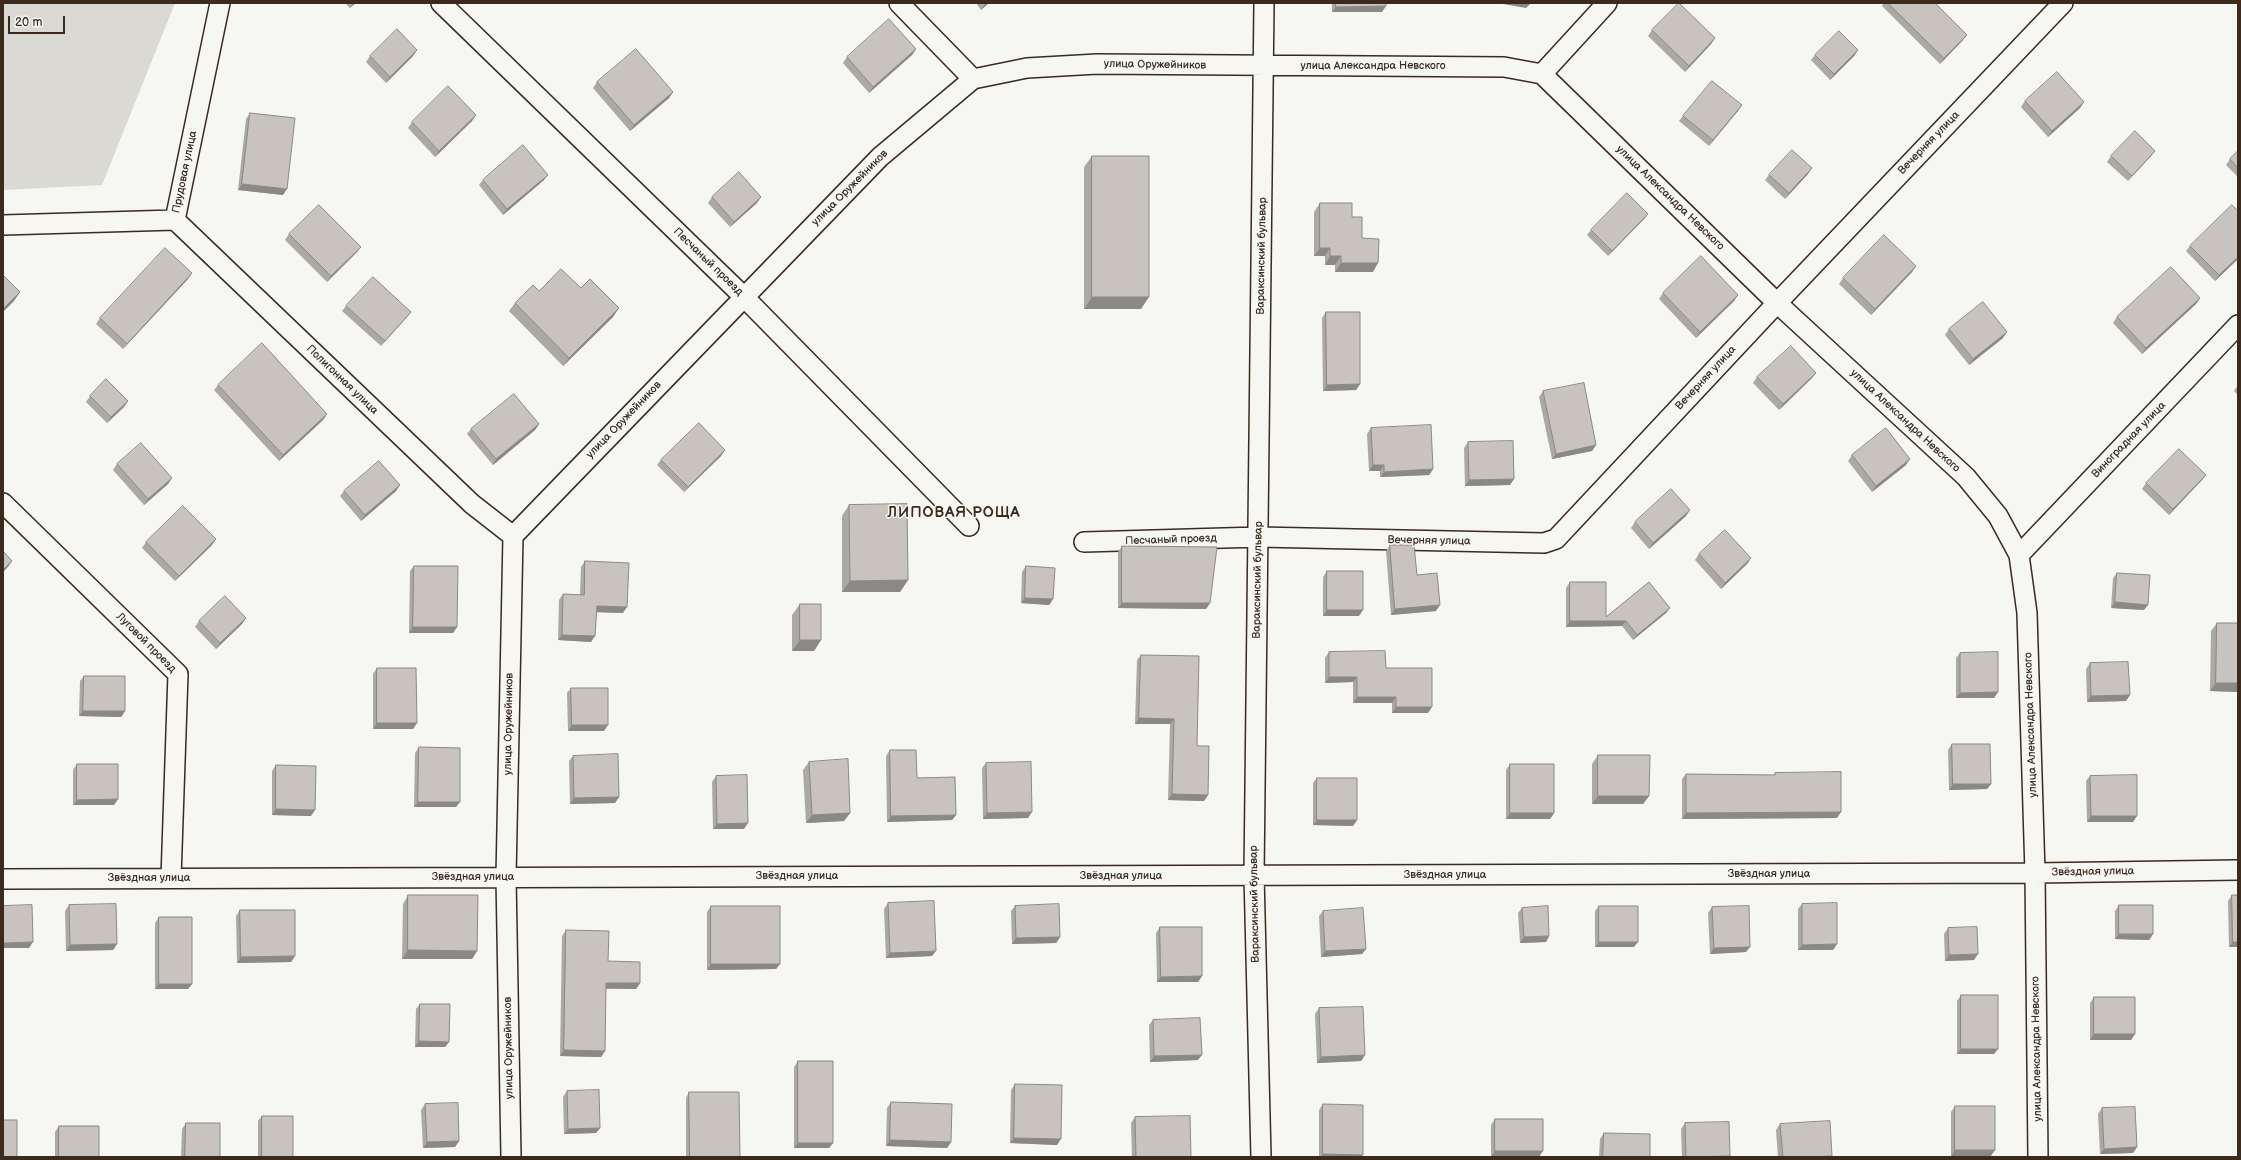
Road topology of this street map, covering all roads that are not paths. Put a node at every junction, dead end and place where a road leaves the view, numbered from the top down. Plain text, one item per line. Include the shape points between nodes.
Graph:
1 (220, 3) edge
2 (441, 3) edge
3 (900, 3) edge
4 (1264, 3) edge
5 (1607, 3) edge
6 (2063, 3) edge
7 (1264, 66) junction
8 (1542, 74) junction
9 (973, 79) junction
10 (175, 220) junction
11 (3, 225) edge
12 (743, 296) junction
13 (1777, 303) junction
14 (2238, 325) edge
15 (3, 503) edge
16 (969, 526) dead end
17 (513, 536) junction
18 (1259, 537) junction
19 (1084, 542) dead end
20 (2019, 555) junction
21 (2238, 870) edge
22 (2035, 873) junction
23 (1254, 875) junction
24 (506, 877) junction
25 (171, 878) junction
26 (3, 879) edge
27 (511, 1157) edge
28 (1261, 1157) edge
29 (2038, 1157) edge

1 - 10 street, Прудовая улица
2 - 12 street, Песчаный проезд
3 - 9 street
4 - 7 street, Вараксинский бульвар
5 - 8 street
6 - 13 street, Вечерняя улица
7 - 8 street, улица Александра Невского via 1504,67
7 - 9 street, улица Оружейников via 1097,64 1027,68
7 - 18 street, Вараксинский бульвар
8 - 13 street, улица Александра Невского
9 - 12 street, улица Оружейников via 880,157
10 - 11 street, Прудовая улица
10 - 17 street, Полигонная улица via 472,504
12 - 16 street, Песчаный проезд
12 - 17 street, улица Оружейников
13 - 18 street, Вечерняя улица via 1556,539 1544,544
13 - 20 street, улица Александра Невского via 1966,477 1998,516
14 - 20 street, Виноградная улица
15 - 25 street, Луговой проезд via 178,674
17 - 24 street, улица Оружейников
18 - 19 street, Песчаный проезд
18 - 23 street, Вараксинский бульвар
20 - 22 street, улица Александра Невского via 2028,613
21 - 22 street, Звёздная улица
22 - 23 street, Звёздная улица
22 - 29 street, улица Александра Невского
23 - 24 street, Звёздная улица
23 - 28 street, Вараксинский бульвар
24 - 25 street, Звёздная улица
24 - 27 street, улица Оружейников
25 - 26 street, Звёздная улица

